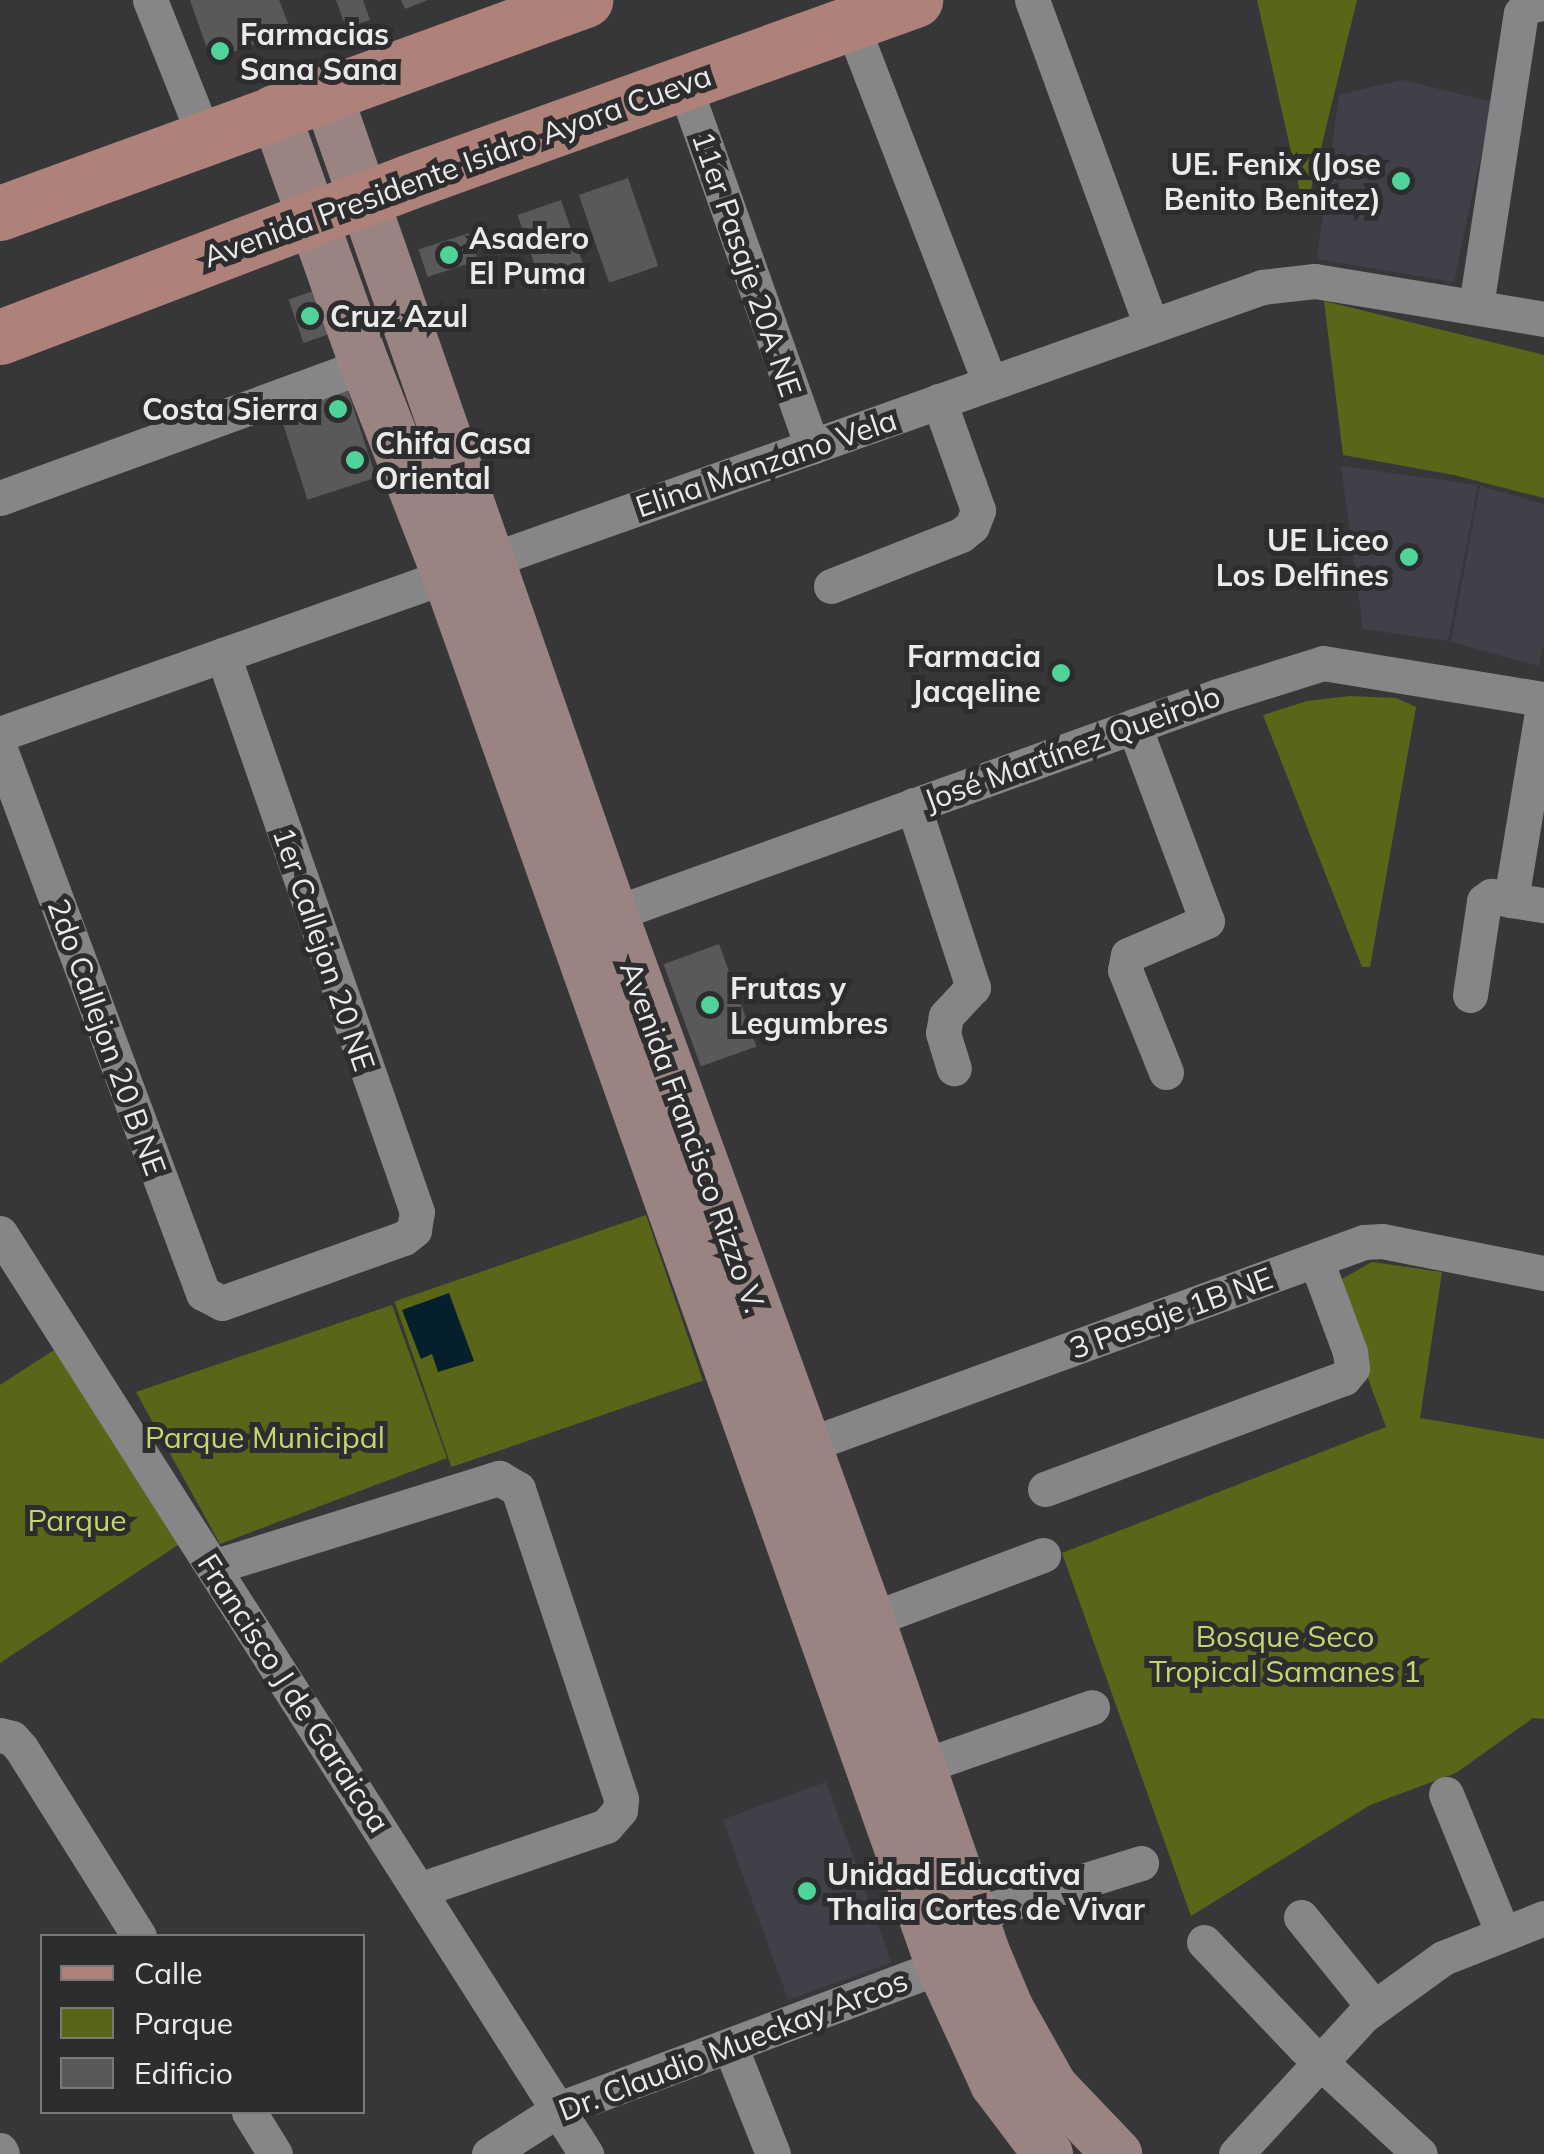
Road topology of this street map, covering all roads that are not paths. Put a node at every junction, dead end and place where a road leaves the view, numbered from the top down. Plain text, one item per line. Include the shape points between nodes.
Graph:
1 (150, 0) edge
2 (584, 0) edge
3 (916, 0) edge
4 (1032, 0) edge
5 (1544, 3) edge
6 (852, 23) junction
7 (683, 82) junction
8 (326, 90) junction
9 (274, 110) junction
10 (204, 136) junction
11 (339, 208) junction
12 (0, 213) edge
13 (1476, 306) junction
14 (1544, 318) edge
15 (1151, 326) junction
16 (0, 337) edge
17 (365, 365) junction
18 (990, 384) junction
19 (939, 402) junction
20 (812, 447) junction
21 (0, 498) edge
22 (468, 568) junction
23 (831, 586) dead end
24 (223, 656) junction
25 (1544, 699) edge
26 (1134, 726) junction
27 (0, 734) edge
28 (0, 749) edge
29 (912, 805) junction
30 (1528, 902) edge
31 (612, 914) junction
32 (1470, 994) dead end
33 (954, 1068) dead end
34 (1166, 1072) dead end
35 (0, 1233) edge
36 (1316, 1260) junction
37 (1544, 1272) edge
38 (232, 1300) joint
39 (805, 1446) junction
40 (1045, 1489) dead end
41 (1043, 1555) dead end
42 (213, 1567) junction
43 (870, 1620) junction
44 (1092, 1707) dead end
45 (0, 1736) edge
46 (923, 1766) junction
47 (1446, 1794) dead end
48 (1141, 1863) dead end
49 (420, 1890) junction
50 (1301, 1916) dead end
51 (1544, 1918) edge
52 (138, 1934) edge
53 (1503, 1934) junction
54 (1204, 1942) dead end
55 (966, 1944) junction
56 (1374, 2008) junction
57 (730, 2046) junction
58 (1321, 2062) junction
59 (559, 2109) junction
60 (249, 2114) edge
61 (275, 2154) edge
62 (488, 2154) edge
63 (586, 2154) edge
64 (773, 2154) edge
65 (1048, 2154) edge
66 (1117, 2154) edge
67 (1236, 2154) edge
68 (1420, 2154) edge

1 - 10 street
2 - 8 main road
3 - 6 main road, Avenida Presidente Isidro Ayora Cueva
4 - 15 street
5 - 13 street via 1522,13
6 - 7 main road, Avenida Presidente Isidro Ayora Cueva
6 - 18 street
7 - 11 main road, Avenida Presidente Isidro Ayora Cueva
7 - 20 street, 11er Pasaje 20A NE
8 - 9 main road
8 - 11 main road, Avenida Francisco Rizzo V.
9 - 10 main road
9 - 11 main road, Avenida Francisco Rizzo V.
10 - 12 main road
11 - 16 main road, Avenida Presidente Isidro Ayora Cueva
11 - 17 main road, Avenida Francisco Rizzo V.
11 - 22 main road, Avenida Francisco Rizzo V.
13 - 14 street, Elina Manzano Vela
13 - 15 street, Elina Manzano Vela via 1315,280 1262,286
15 - 18 street, Elina Manzano Vela
17 - 21 street
17 - 22 main road, Avenida Francisco Rizzo V.
18 - 19 street, Elina Manzano Vela
19 - 20 street, Elina Manzano Vela
19 - 23 street via 978,510 972,526
20 - 22 street, Elina Manzano Vela
22 - 24 street, Elina Manzano Vela
22 - 31 main road, Avenida Francisco Rizzo V.
22 - 55 main road, Avenida Francisco Rizzo V.
24 - 27 street, Elina Manzano Vela
24 - 38 street, 1er Callejon 20 NE via 417,1212 414,1230 404,1238
25 - 26 street, José Martínez Queirolo via 1323,663
25 - 30 street
26 - 29 street, José Martínez Queirolo
26 - 34 street via 1207,921 1128,955 1125,970
28 - 38 street, 2do Callejon 20 B NE via 196,1280 212,1301
29 - 31 street, José Martínez Queirolo
29 - 33 street via 973,987 946,1016 943,1033
30 - 32 street via 1491,896 1484,901
31 - 39 main road, Avenida Francisco Rizzo V.
35 - 42 street, Francisco J de Garaicoa
36 - 37 street, 3 Pasaje 1B NE via 1382,1241
36 - 39 street, 3 Pasaje 1B NE
36 - 40 street via 1350,1352 1352,1368 1344,1378
39 - 43 main road, Avenida Francisco Rizzo V.
41 - 43 street
42 - 49 street, Francisco J de Garaicoa
42 - 49 street via 499,1478 518,1489 620,1810 606,1826
43 - 46 main road, Avenida Francisco Rizzo V.
44 - 46 street
45 - 52 street via 21,1748
46 - 55 main road, Avenida Francisco Rizzo V.
47 - 53 street
48 - 55 street, Dr. Claudio Mueckay Arcos
49 - 59 street, Francisco J de Garaicoa
50 - 56 street
51 - 53 street
53 - 56 street via 1443,1958
54 - 58 street
55 - 57 street, Dr. Claudio Mueckay Arcos
55 - 65 main road, Avenida Francisco Rizzo V. via 994,2084
55 - 66 main road, Avenida Francisco Rizzo V. via 1045,2075
56 - 58 street
57 - 59 street, Dr. Claudio Mueckay Arcos
57 - 64 street
58 - 67 street
58 - 68 street
59 - 62 street, Dr. Claudio Mueckay Arcos
59 - 63 street, Francisco J de Garaicoa
60 - 61 street

